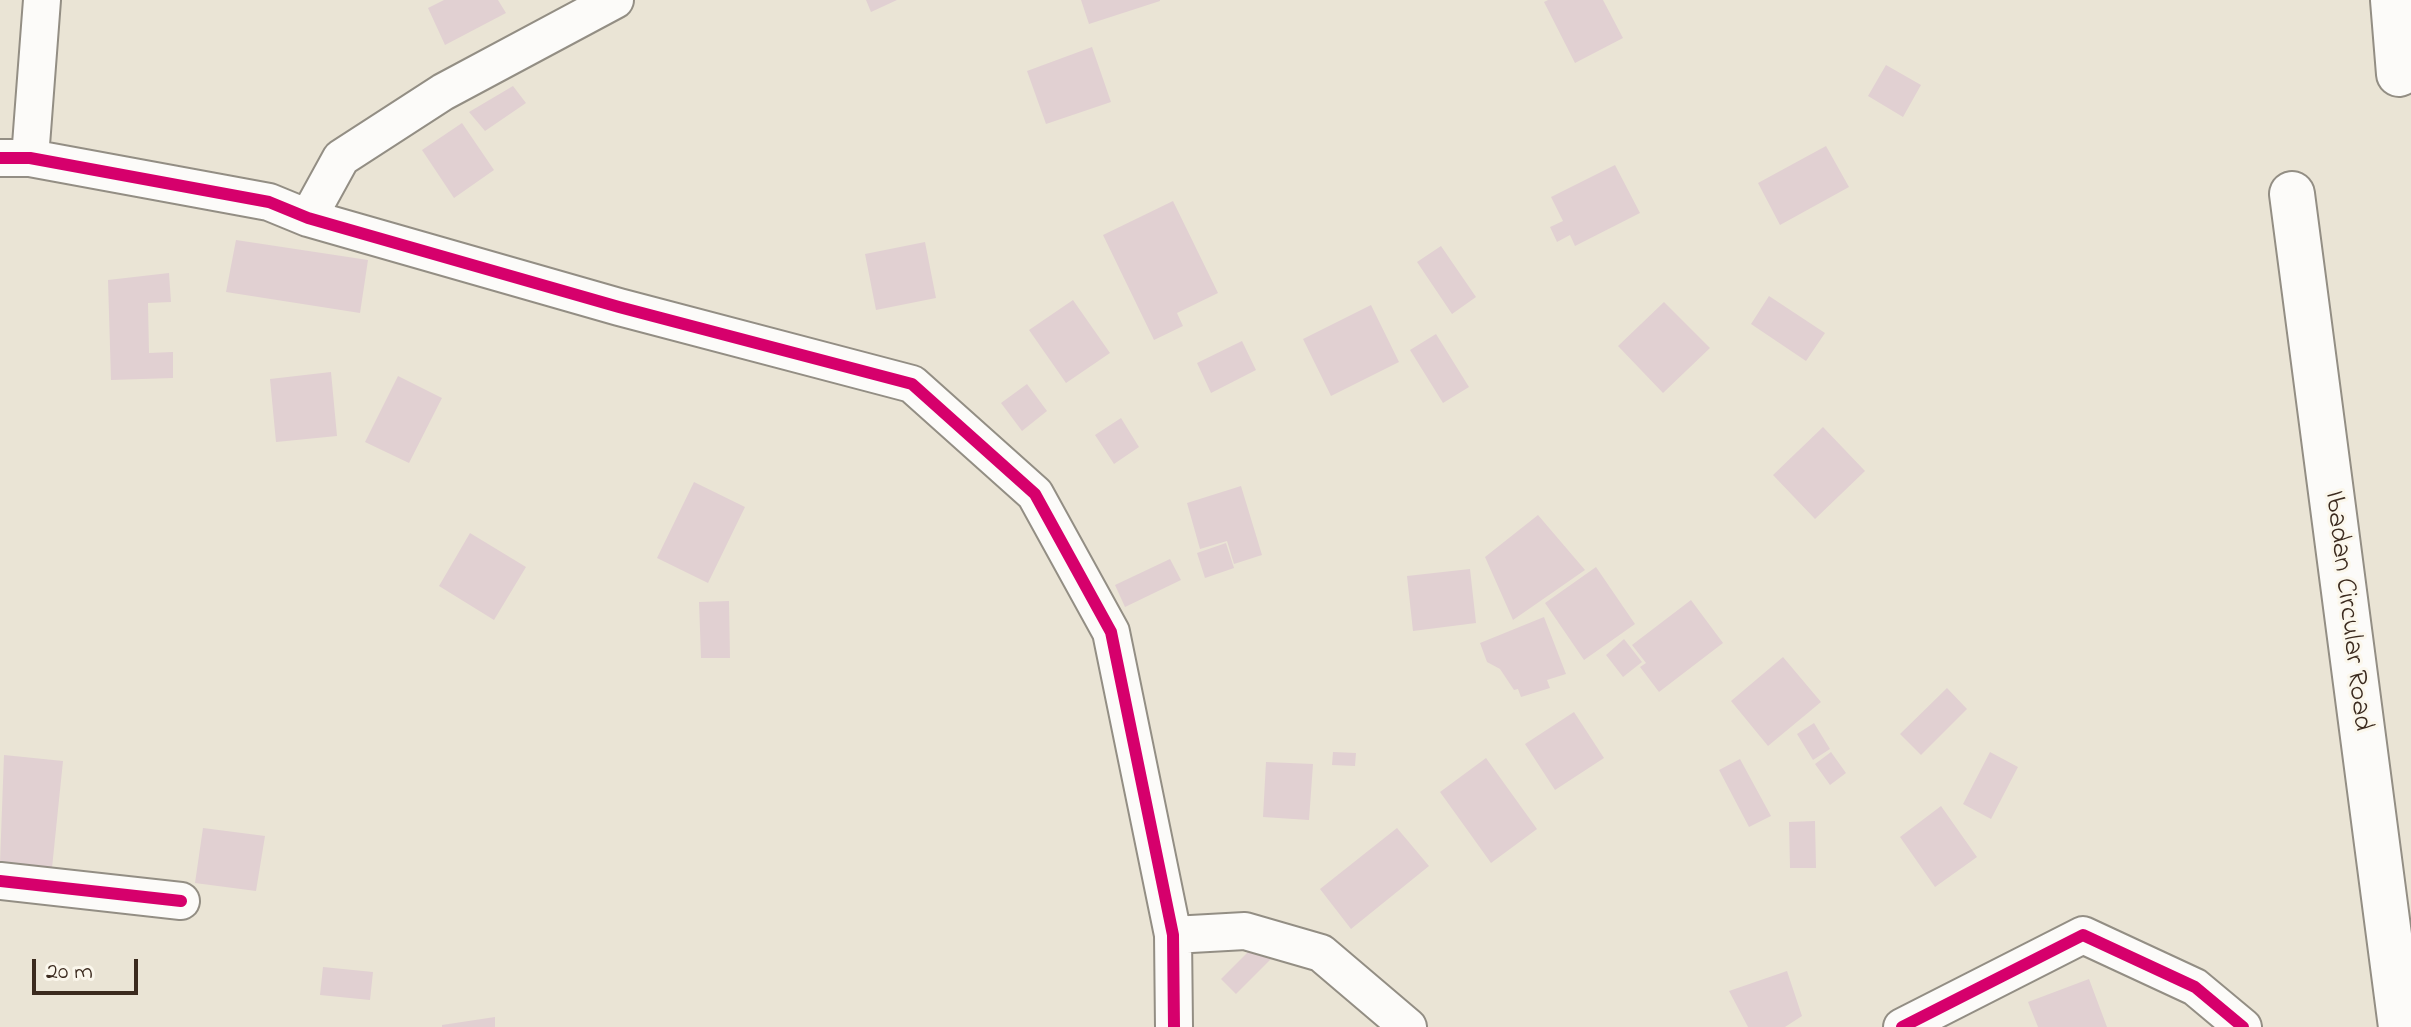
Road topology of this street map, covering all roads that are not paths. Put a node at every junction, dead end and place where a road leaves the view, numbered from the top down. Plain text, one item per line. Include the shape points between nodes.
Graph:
1 (42, 0) edge
2 (615, 0) edge
3 (2393, 0) edge
4 (2399, 74) dead end
5 (15, 158) edge
6 (2292, 194) dead end
7 (308, 218) junction
8 (0, 881) edge
9 (181, 901) dead end
10 (1173, 935) junction
11 (1174, 1027) edge
12 (1408, 1027) edge
13 (1902, 1027) edge
14 (2243, 1027) edge
15 (2401, 1027) edge

1 - 5 street
2 - 7 street via 443,92 341,158
3 - 4 highway
5 - 7 street via 269,202
6 - 15 highway, Ibadan Circular Road
7 - 10 street via 912,384 1035,494 1111,632
8 - 9 street
10 - 11 street
10 - 12 street via 1245,931 1321,953
13 - 14 street via 2083,935 2195,987

